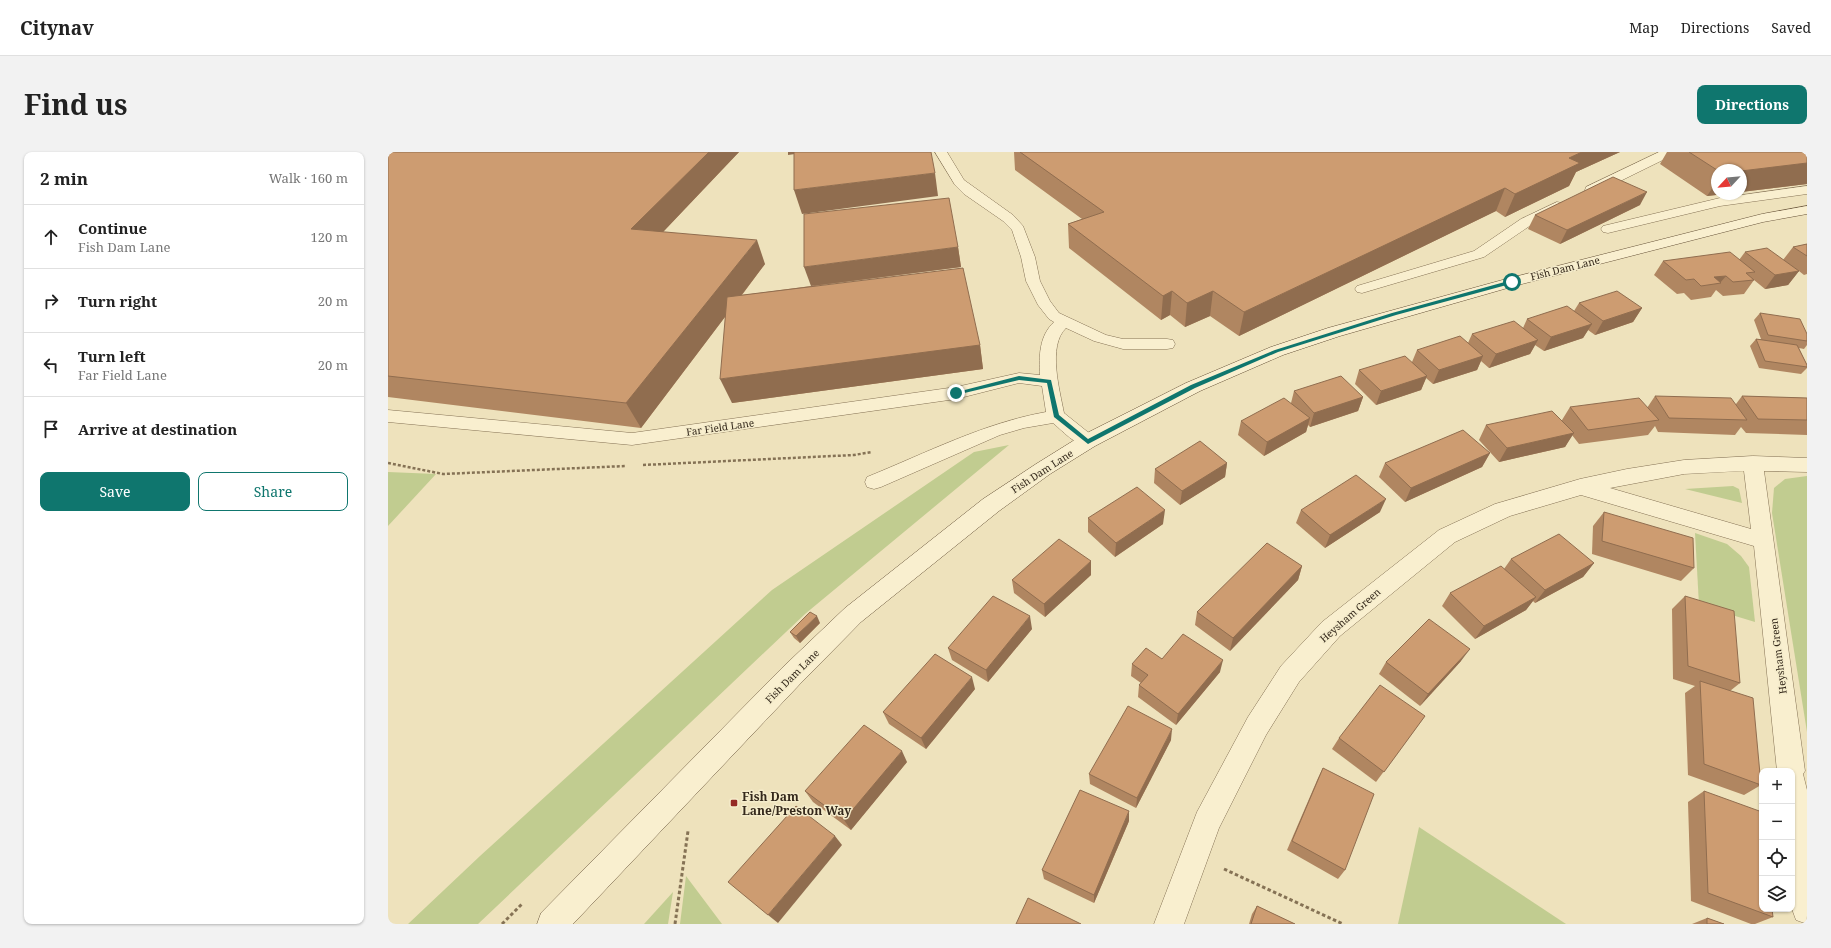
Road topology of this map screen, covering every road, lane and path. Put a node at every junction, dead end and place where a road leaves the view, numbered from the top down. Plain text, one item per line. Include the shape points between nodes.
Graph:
1 (941, 152) edge
2 (1669, 152) edge
3 (1807, 190) edge
4 (1807, 210) edge
5 (1608, 229) dead end
6 (1362, 290) dead end
7 (1065, 321) junction
8 (1167, 344) dead end
9 (1050, 381) junction
10 (388, 416) edge
11 (1056, 416) junction
12 (1088, 442) junction
13 (876, 451) dead end
14 (388, 463) edge
15 (1753, 463) junction
16 (637, 465) dead end
17 (1807, 465) edge
18 (629, 466) dead end
19 (874, 482) dead end
20 (1580, 487) junction
21 (1764, 541) junction
22 (1791, 768) edge
23 (1795, 804) edge
24 (688, 830) dead end
25 (1195, 855) junction
26 (1807, 909) edge
27 (552, 924) edge
28 (675, 924) edge
29 (1169, 924) edge
30 (1343, 924) edge

1 - 7 lane via 959,182 1008,218 1018,229 1033,281 1043,302 1054,316
2 - 6 lane via 1526,222 1479,254
3 - 5 lane via 1720,202
4 - 12 street, Fish Dam Lane via 1762,218 1512,282 1334,332 1276,351 1193,387
7 - 8 lane via 1100,338 1123,344
7 - 9 lane via 1054,332 1048,347
9 - 10 lane, Far Field Lane via 1019,378 956,393 632,439
9 - 11 lane
11 - 12 lane
11 - 19 lane via 1022,422 994,431
12 - 27 street, Fish Dam Lane via 1043,468 991,505 853,615
13 - 16 path via 854,456
14 - 18 path via 443,474
15 - 17 street, Heysham Green
15 - 20 street, Heysham Green via 1684,467
15 - 21 street, Heysham Green
20 - 21 street
20 - 25 street, Heysham Green via 1503,510 1447,536 1331,629 1290,674 1257,726 1207,822
21 - 22 street, Heysham Green
23 - 26 street
24 - 28 path
25 - 29 street, Heysham Green
25 - 30 path

